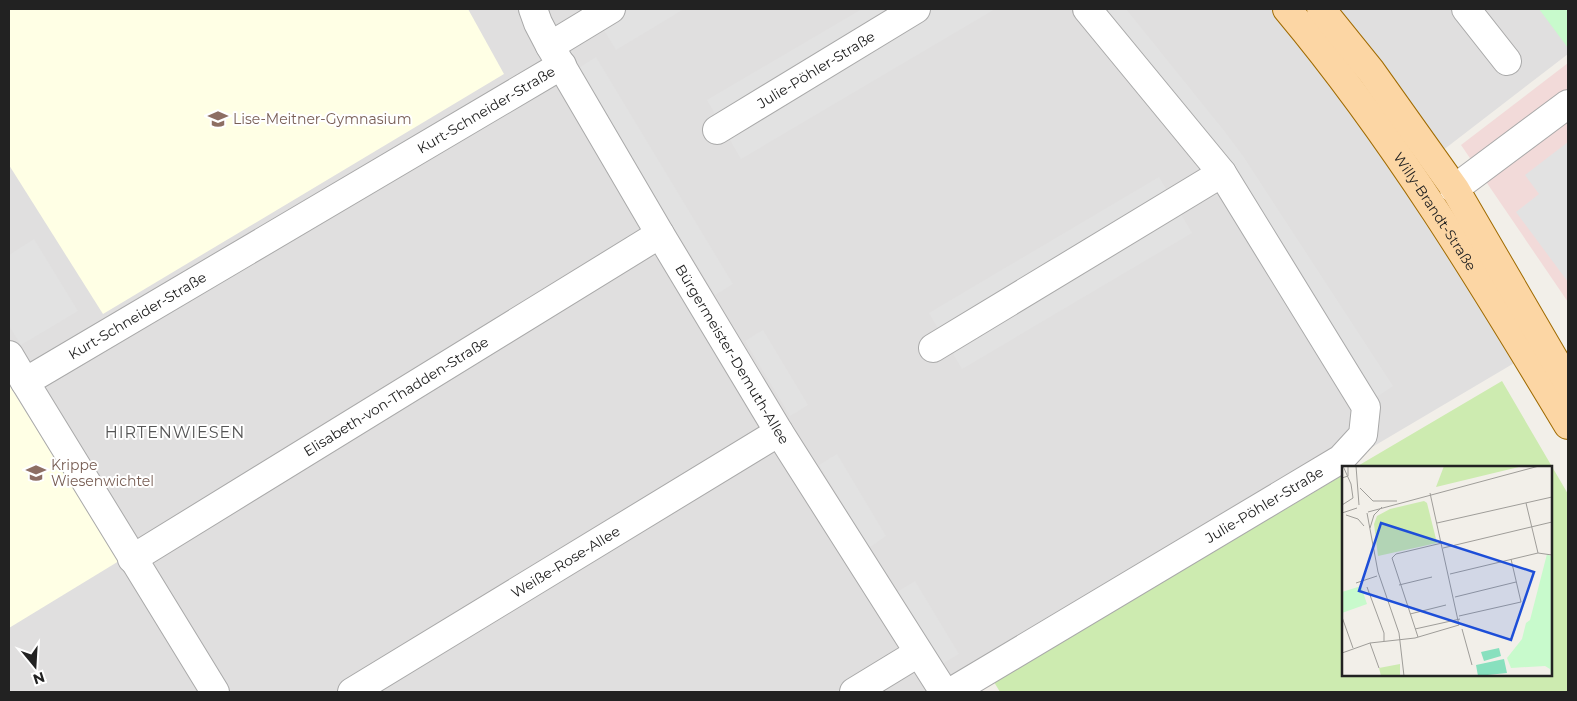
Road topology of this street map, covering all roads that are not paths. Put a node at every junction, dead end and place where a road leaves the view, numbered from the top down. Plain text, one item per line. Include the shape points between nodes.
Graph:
1 (533, 9) edge
2 (612, 9) edge
3 (916, 9) edge
4 (1087, 9) edge
5 (1287, 9) edge
6 (1321, 9) edge
7 (1466, 9) edge
8 (556, 55) junction
9 (1507, 61) dead end
10 (1568, 104) edge
11 (718, 130) dead end
12 (1222, 173) junction
13 (1414, 178) junction
14 (1454, 189) junction
15 (660, 234) junction
16 (1451, 235) junction
17 (933, 348) dead end
18 (9, 355) edge
19 (25, 382) junction
20 (1568, 383) edge
21 (1568, 425) edge
22 (779, 432) junction
23 (132, 559) junction
24 (918, 653) junction
25 (214, 692) edge
26 (352, 692) edge
27 (854, 692) edge
28 (944, 692) edge
29 (951, 692) edge

1 - 8 street, Bürgermeister-Demuth-Allee
2 - 8 street, Kurt-Schneider-Straße
3 - 11 street, Julie-Pöhler-Straße
4 - 12 street, Julie-Pöhler-Straße
5 - 13 main road, Willy-Brandt-Straße via 1342,76
6 - 14 main road, Willy-Brandt-Straße via 1371,71
7 - 9 street
8 - 15 street, Bürgermeister-Demuth-Allee
8 - 19 street, Kurt-Schneider-Straße
10 - 14 street
12 - 17 street
12 - 29 street, Julie-Pöhler-Straße via 1366,407 1363,435 1341,459
13 - 14 street
13 - 16 main road, Willy-Brandt-Straße
14 - 16 street
14 - 20 main road, Willy-Brandt-Straße
15 - 22 street, Bürgermeister-Demuth-Allee
15 - 23 street, Elisabeth-von-Thadden-Straße
16 - 21 main road, Willy-Brandt-Straße
18 - 19 street
19 - 23 street
22 - 24 street, Bürgermeister-Demuth-Allee
22 - 26 street, Weiße-Rose-Allee
23 - 25 street
24 - 27 street
24 - 28 street, Bürgermeister-Demuth-Allee

